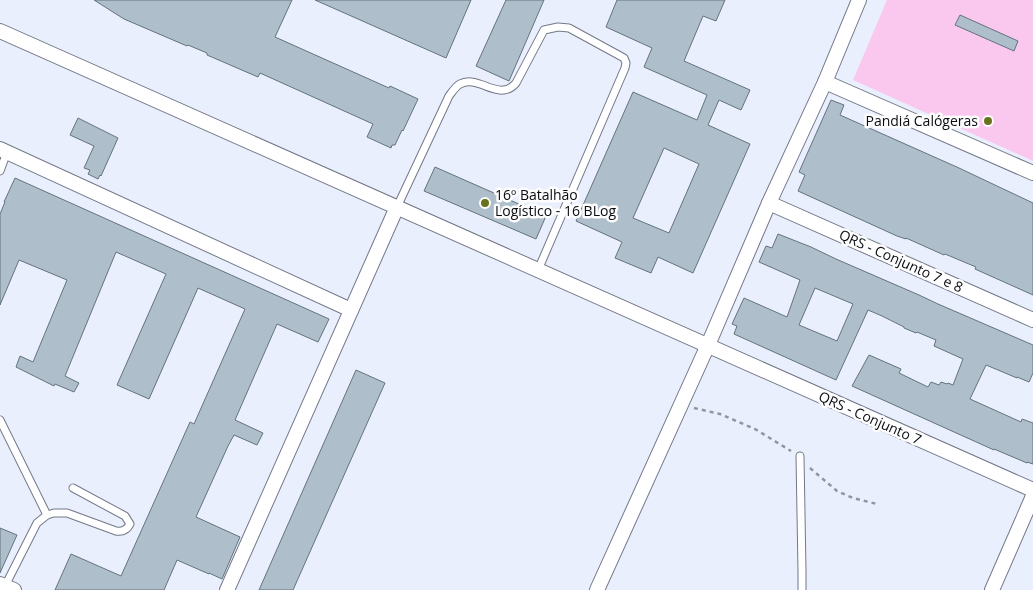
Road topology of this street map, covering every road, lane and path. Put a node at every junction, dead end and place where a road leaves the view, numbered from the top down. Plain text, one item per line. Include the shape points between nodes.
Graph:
1 (859, 0) edge
2 (0, 31) edge
3 (825, 82) junction
4 (3, 151) edge
5 (0, 170) edge
6 (1033, 173) edge
7 (769, 202) junction
8 (397, 207) junction
9 (538, 270) junction
10 (351, 310) junction
11 (1033, 320) edge
12 (708, 345) junction
13 (680, 405) junction
14 (0, 420) edge
15 (800, 456) junction
16 (73, 488) dead end
17 (1033, 490) edge
18 (1033, 496) edge
19 (877, 504) dead end
20 (46, 515) junction
21 (6, 587) edge
22 (227, 590) edge
23 (597, 590) edge
24 (802, 590) edge
25 (992, 590) edge

1 - 3 street
2 - 8 street, QRS - Conjunto 7
3 - 6 street
3 - 7 street
4 - 5 lane
4 - 10 street
7 - 11 street, QRS - Conjunto 7 e 8
7 - 12 street
8 - 9 street, QRS - Conjunto 7
8 - 9 lane via 449,96 459,84 474,82 499,91 512,88 544,30 558,26 569,28 624,58 626,63
8 - 10 street
9 - 12 street, QRS - Conjunto 7
10 - 22 street
12 - 13 street
12 - 17 street, QRS - Conjunto 7
13 - 15 path via 720,414 755,429
13 - 23 street
14 - 20 lane
15 - 19 path via 836,492
15 - 24 lane
16 - 20 lane via 126,516 130,524 128,528 116,532 67,513
18 - 25 street
20 - 21 lane via 37,522

